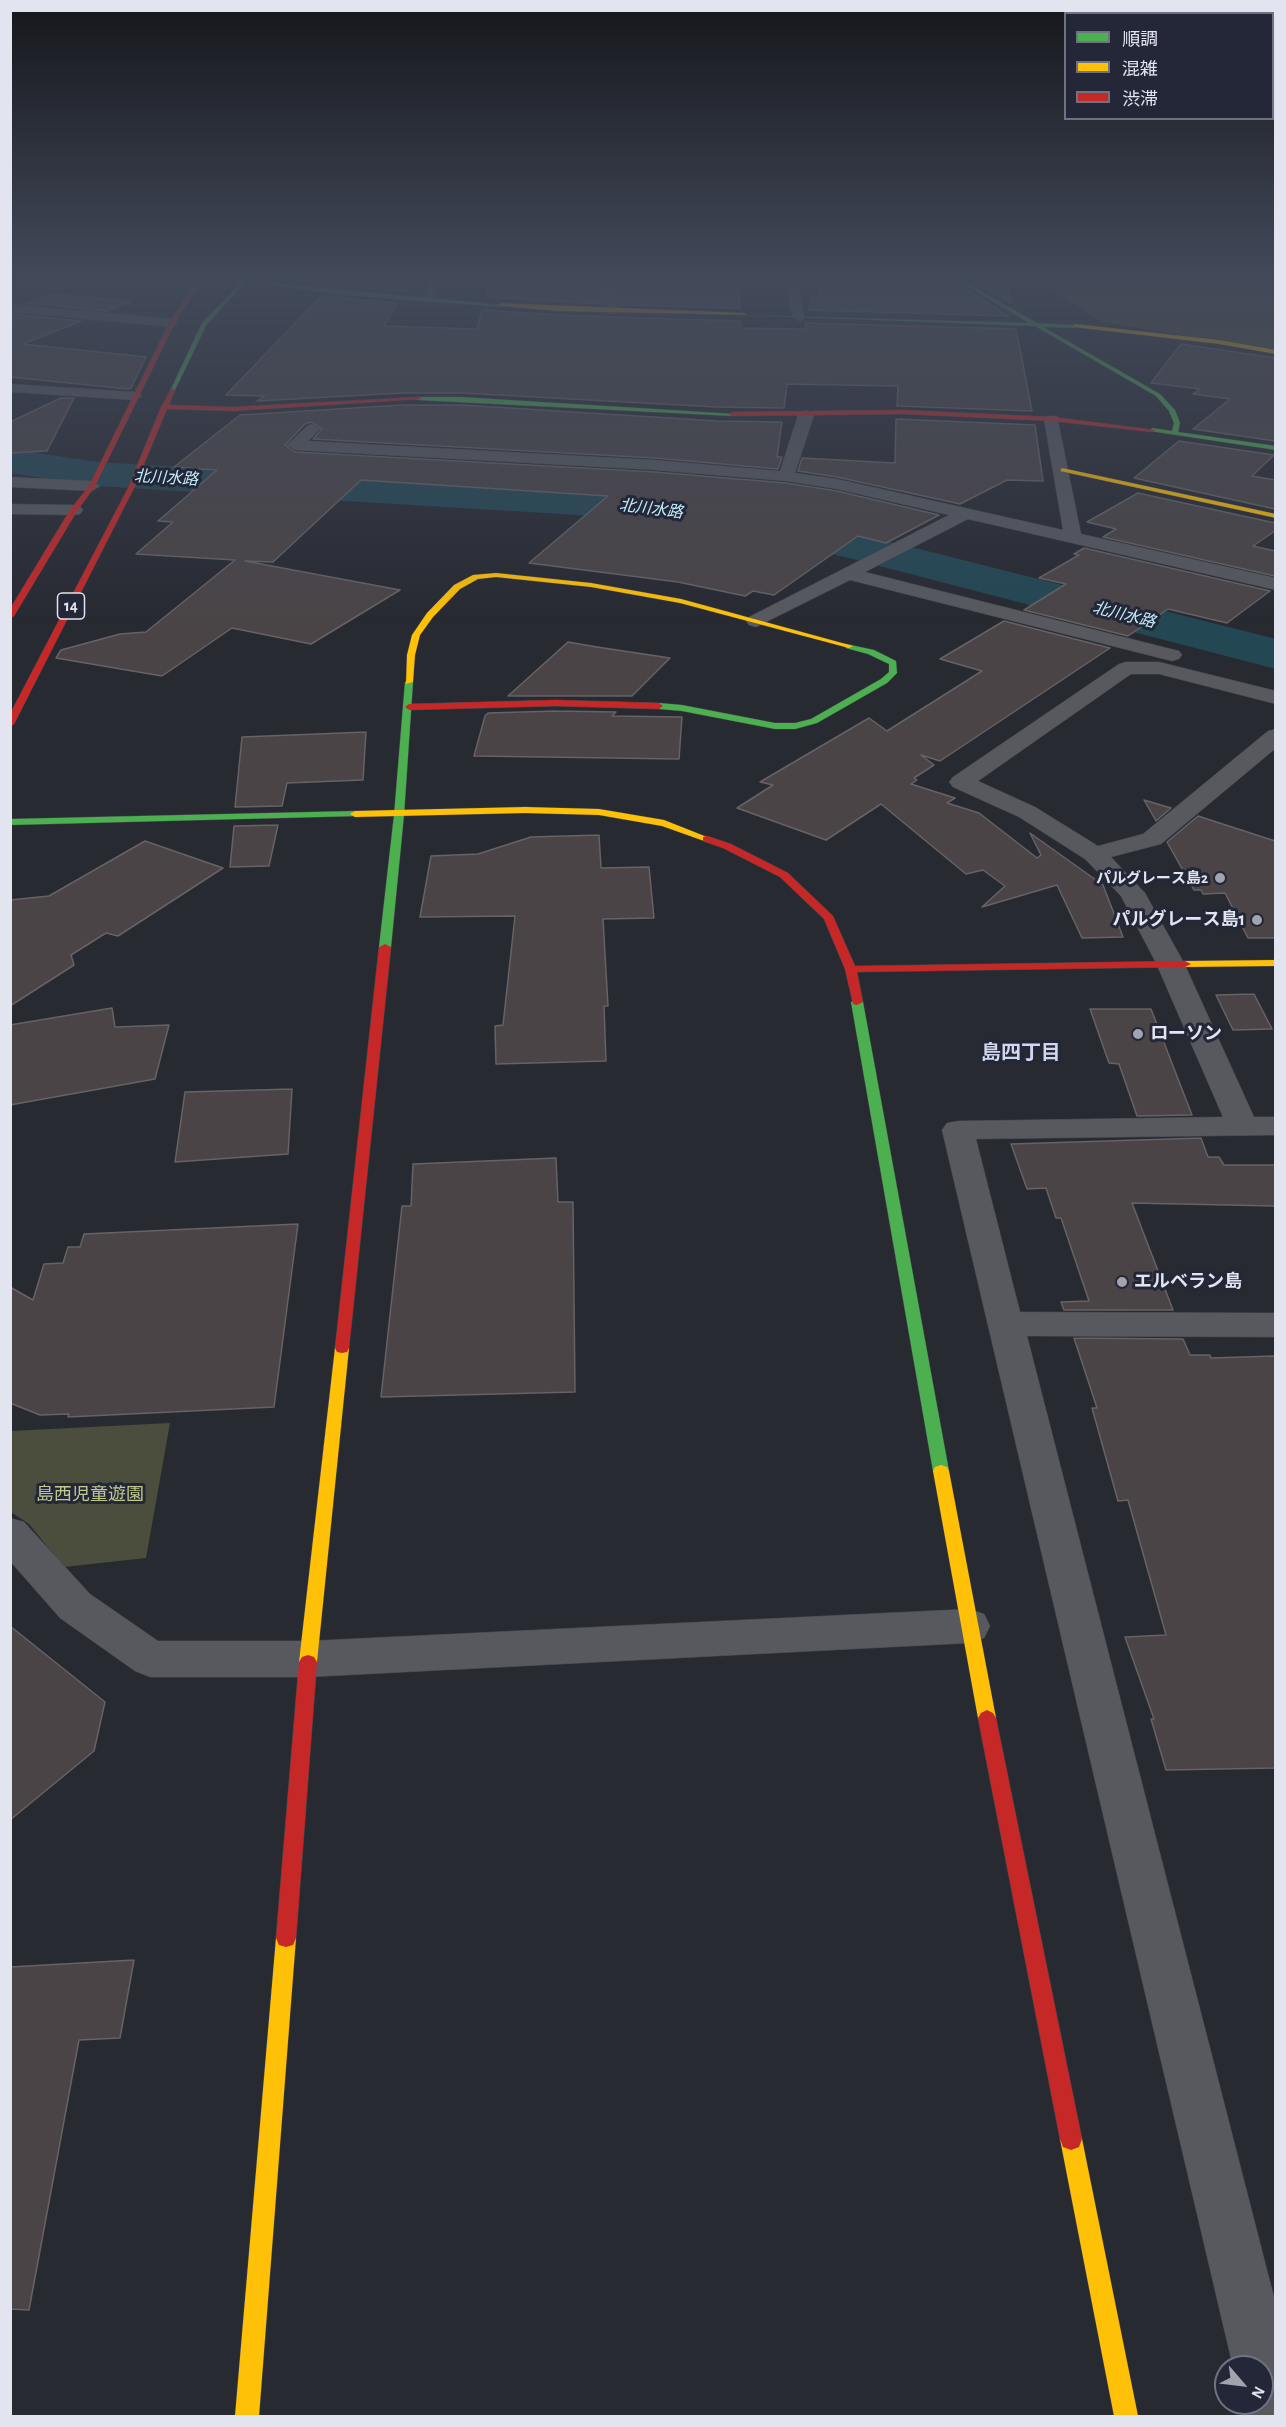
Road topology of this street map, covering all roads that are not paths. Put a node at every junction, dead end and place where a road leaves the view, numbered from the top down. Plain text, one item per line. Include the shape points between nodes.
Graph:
1 (123, 395) edge
2 (170, 395) edge
3 (1158, 395) edge
4 (135, 396) joint
5 (164, 407) junction
6 (806, 415) junction
7 (1052, 419) junction
8 (312, 429) dead end
9 (1175, 433) junction
10 (1275, 448) edge
11 (1062, 470) junction
12 (786, 476) junction
13 (10, 482) edge
14 (92, 484) junction
15 (10, 509) edge
16 (74, 510) junction
17 (966, 513) junction
18 (1275, 516) edge
19 (1073, 537) junction
20 (849, 574) junction
21 (1275, 584) edge
22 (10, 616) edge
23 (756, 621) junction
24 (1275, 681) edge
25 (1275, 698) edge
26 (409, 707) junction
27 (10, 724) edge
28 (1275, 736) edge
29 (399, 815) junction
30 (10, 822) edge
31 (1094, 854) junction
32 (1170, 963) junction
33 (1275, 963) edge
34 (851, 969) junction
35 (1259, 1125) edge
36 (1004, 1324) junction
37 (1275, 1325) edge
38 (10, 1533) edge
39 (969, 1626) junction
40 (308, 1659) junction
41 (1259, 2355) edge
42 (247, 2416) edge
43 (1126, 2416) edge

1 - 4 street
2 - 5 street, 14
3 - 9 street via 1172,410 1177,423
4 - 14 street
5 - 6 street via 233,410 461,399
5 - 27 street, 14 via 131,488
6 - 7 street via 903,412
6 - 12 street
7 - 9 street
7 - 11 street
8 - 12 street via 296,445
9 - 10 street
11 - 18 street
11 - 19 street
12 - 17 street
13 - 14 street
14 - 16 street
15 - 16 street
16 - 22 street
17 - 19 street
17 - 20 street
19 - 21 street
20 - 23 street
20 - 24 street
23 - 26 street via 681,601 591,585 522,576 476,577 457,587 416,635 411,655
23 - 26 street via 871,652 893,663 893,673 814,721 795,726 629,704
25 - 31 street via 1159,668 1126,668 961,782 1027,812
26 - 29 street
28 - 31 street via 1152,839
29 - 30 street
29 - 34 street via 525,810 599,812 664,823 727,846 784,875 829,918
29 - 40 street
31 - 32 street via 1132,893
32 - 33 street
32 - 34 street
32 - 35 street
34 - 39 street
35 - 36 street via 958,1130
36 - 37 street
36 - 41 street
38 - 40 street via 75,1606 150,1659
39 - 40 street
39 - 43 street
40 - 42 street

